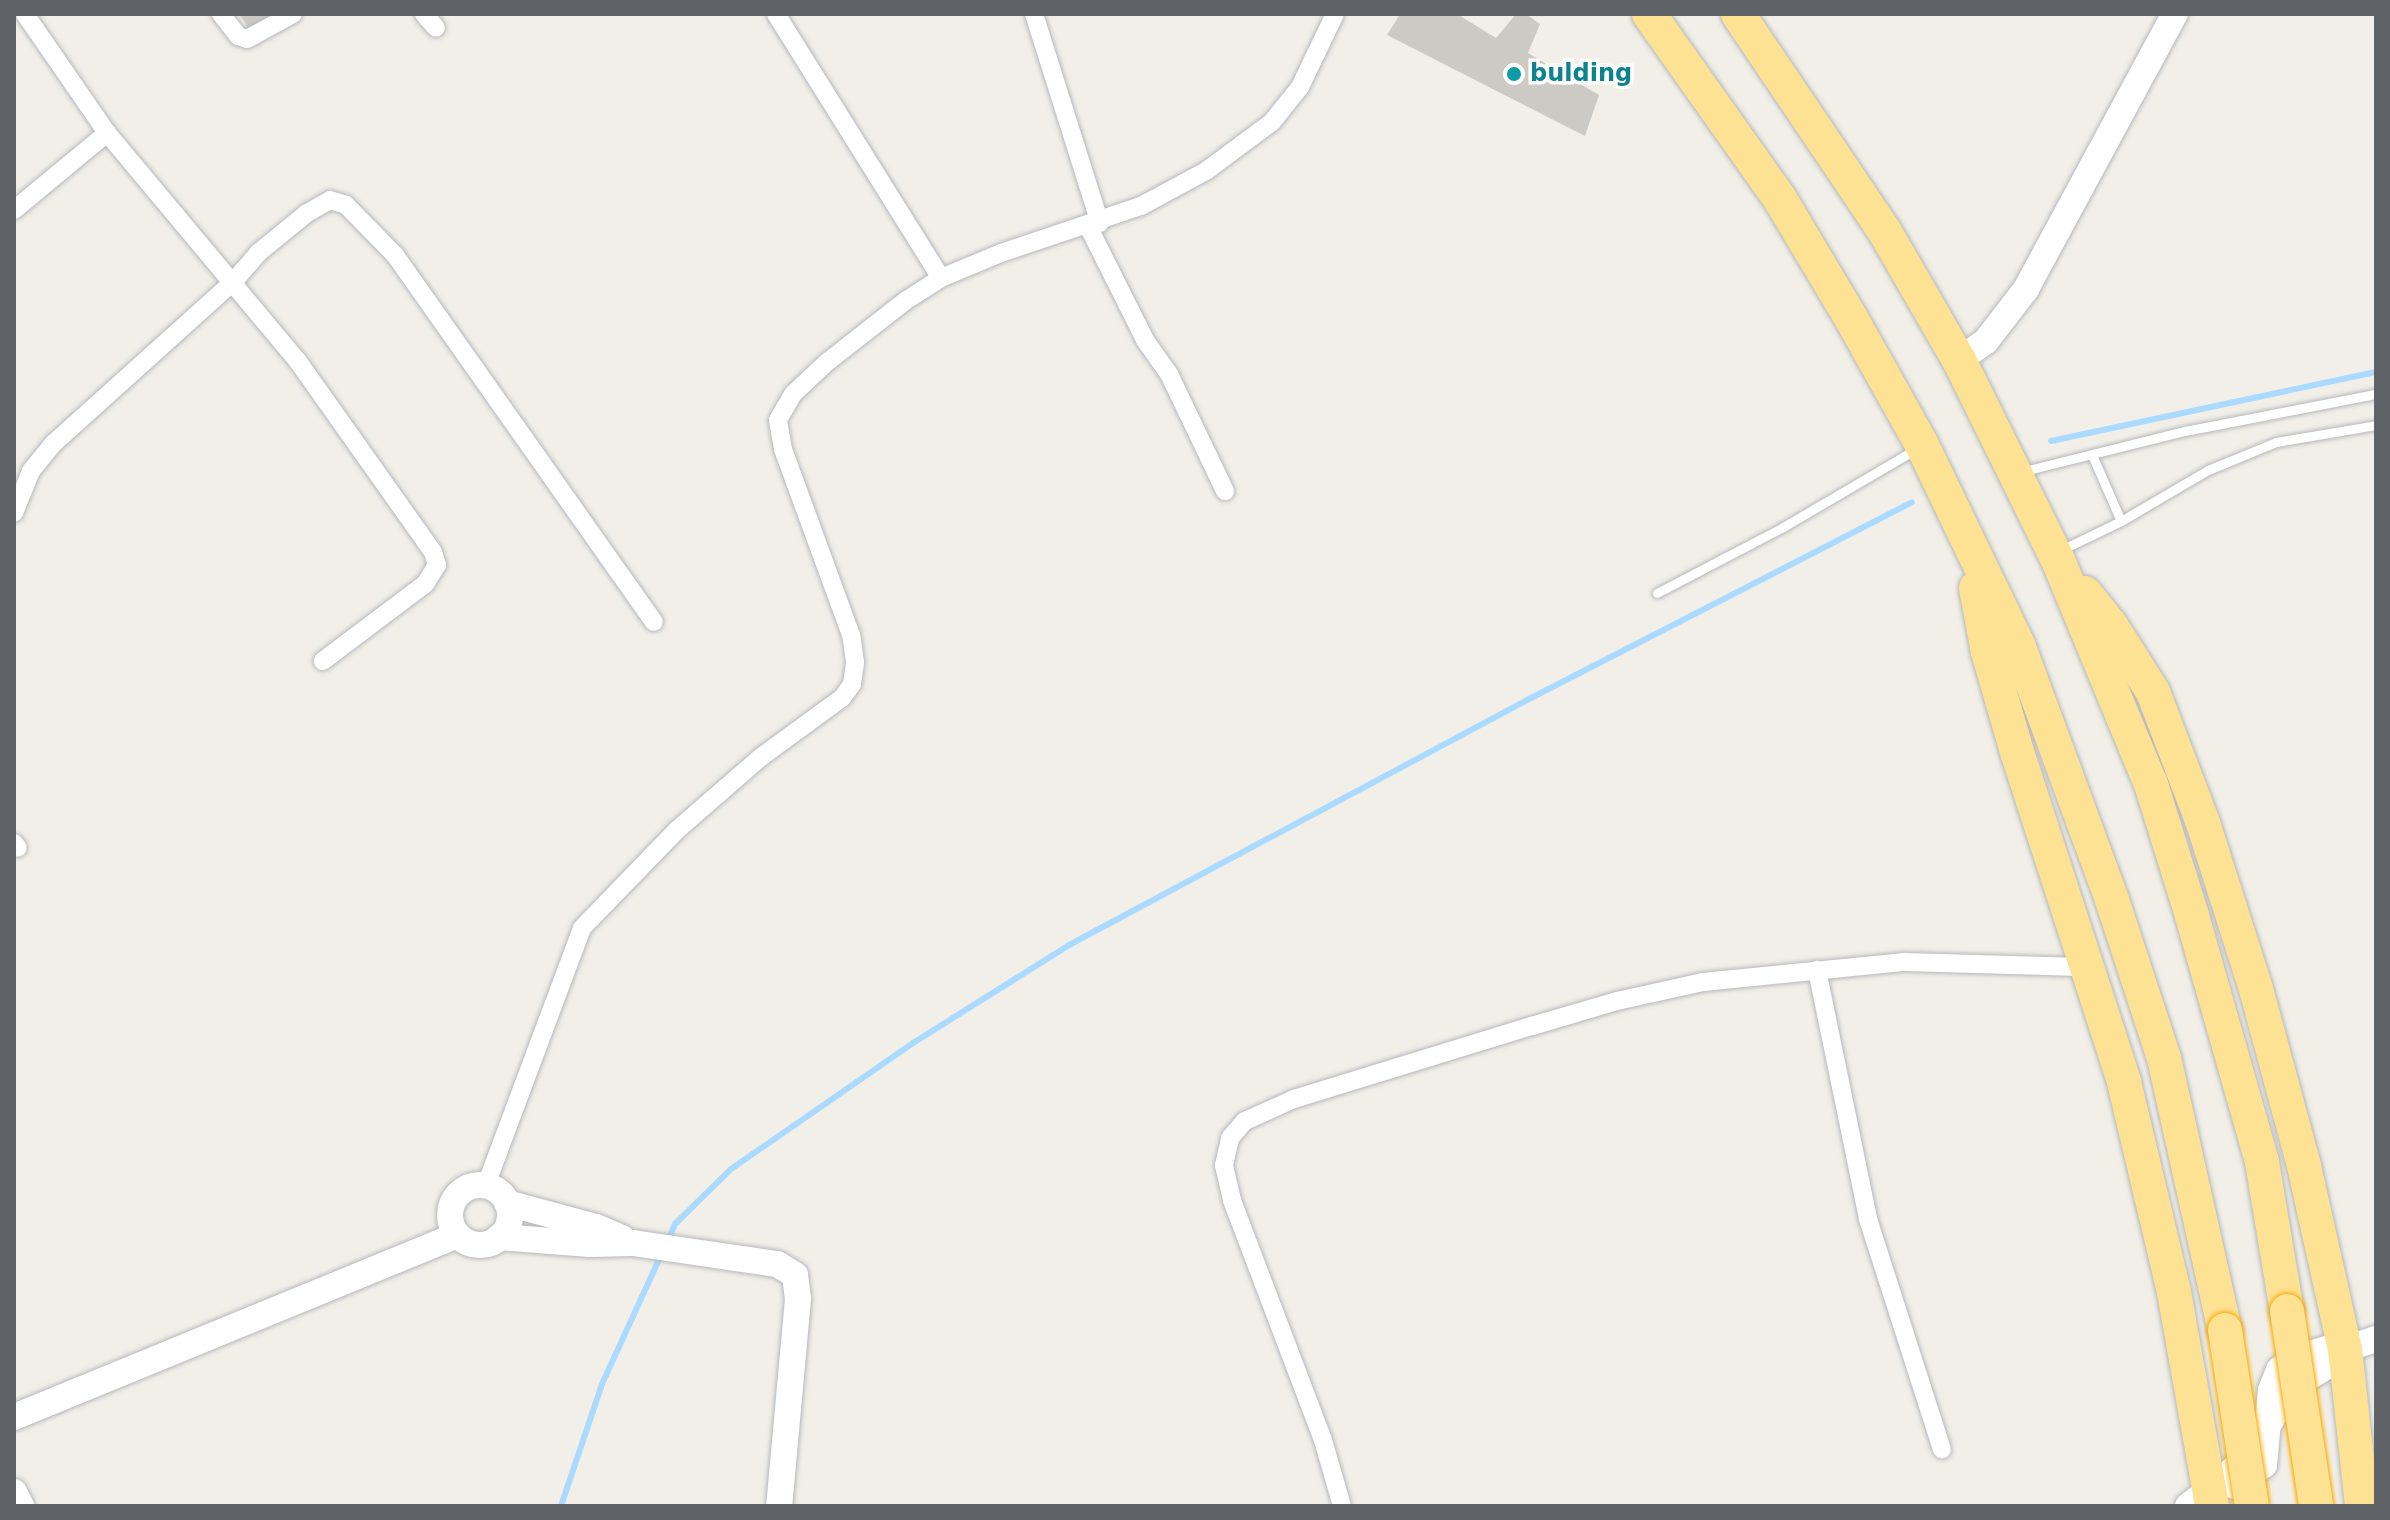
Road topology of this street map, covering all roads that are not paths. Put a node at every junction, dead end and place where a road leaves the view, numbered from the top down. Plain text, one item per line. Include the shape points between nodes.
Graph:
1 (25, 14) edge
2 (221, 14) edge
3 (293, 14) edge
4 (776, 14) edge
5 (1034, 14) edge
6 (1335, 14) edge
7 (1649, 14) edge
8 (1738, 14) edge
9 (2175, 14) edge
10 (107, 133) junction
11 (14, 210) edge
12 (1094, 224) junction
13 (941, 278) junction
14 (234, 281) junction
15 (1959, 360) junction
16 (2376, 394) edge
17 (2376, 425) edge
18 (1922, 445) junction
19 (2092, 455) junction
20 (2016, 473) junction
21 (1225, 491) dead end
22 (14, 513) edge
23 (2121, 521) junction
24 (1968, 544) junction
25 (2056, 556) junction
26 (1657, 593) dead end
27 (654, 622) dead end
28 (323, 661) dead end
29 (2089, 967) junction
30 (1817, 970) junction
31 (486, 1185) junction
32 (507, 1203) junction
33 (457, 1235) junction
34 (499, 1237) junction
35 (633, 1243) junction
36 (2360, 1344) edge
37 (14, 1417) edge
38 (1942, 1449) dead end
39 (14, 1492) edge
40 (2203, 1500) edge
41 (21, 1506) edge
42 (779, 1506) edge
43 (1342, 1506) edge
44 (2252, 1506) edge
45 (2316, 1506) edge
46 (2362, 1506) edge

1 - 10 street
2 - 3 street via 238,36 247,39
4 - 13 street
5 - 12 street
6 - 12 street via 1300,87 1272,122 1206,171
7 - 18 highway via 1780,199
8 - 15 highway via 1885,232
9 - 15 street via 2026,289 1986,341
10 - 11 street
10 - 14 street
12 - 13 street
12 - 21 street via 1145,340 1169,374
13 - 31 street via 826,363 793,394 778,420 795,488 851,635 852,684 842,698 761,757 677,830 582,928
14 - 22 street via 40,458
14 - 27 street via 258,253 320,203 346,205 395,255
14 - 28 street via 297,360 433,552 437,565 409,599
15 - 20 highway
16 - 19 lane
17 - 23 lane via 2276,442 2208,470
18 - 24 highway
18 - 26 lane
19 - 20 lane
19 - 23 lane
20 - 25 highway
23 - 25 lane
24 - 29 highway via 1993,667 2018,755
24 - 44 highway, bridge via 2019,647 2164,1058 2225,1330
25 - 36 highway via 2112,627 2153,692 2203,823 2256,989
25 - 45 highway, bridge via 2151,784 2262,1162
29 - 30 street via 1905,962
29 - 40 highway via 2124,1082 2174,1292
30 - 38 street via 1868,1219
30 - 43 street via 1703,982 1617,1001 1294,1099 1245,1121 1230,1138 1224,1165 1232,1200 1323,1440
31 - 32 street
31 - 33 street via 468,1187 454,1199 450,1217
32 - 34 street via 508,1221
32 - 35 street via 596,1227
33 - 34 street via 473,1244
33 - 37 street
34 - 35 street
35 - 42 street via 777,1264 795,1275 794,1360
36 - 40 street via 2292,1359 2279,1370 2271,1390 2264,1465 2240,1485
36 - 46 highway
39 - 41 street

